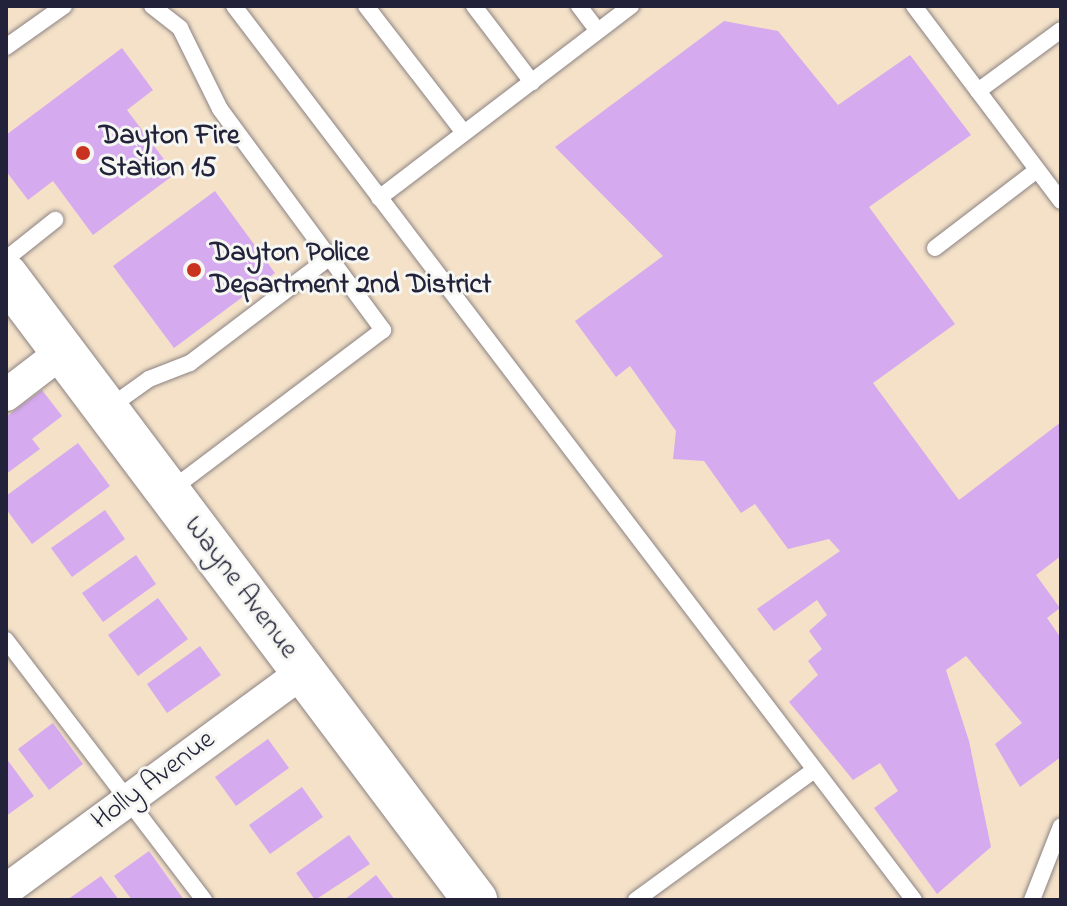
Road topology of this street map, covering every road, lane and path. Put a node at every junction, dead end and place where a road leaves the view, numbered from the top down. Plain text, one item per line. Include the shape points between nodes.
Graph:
1 (64, 6) edge
2 (152, 6) edge
3 (234, 6) edge
4 (366, 6) edge
5 (474, 6) edge
6 (579, 6) edge
7 (631, 6) edge
8 (914, 6) edge
9 (1061, 30) edge
10 (598, 31) junction
11 (6, 47) edge
12 (532, 82) junction
13 (978, 91) junction
14 (464, 133) junction
15 (1037, 170) junction
16 (379, 198) junction
17 (1061, 201) edge
18 (55, 220) dead end
19 (935, 248) dead end
20 (329, 258) junction
21 (6, 259) edge
22 (6, 276) edge
23 (62, 352) junction
24 (6, 395) edge
25 (106, 410) junction
26 (168, 492) junction
27 (7, 644) edge
28 (303, 672) junction
29 (813, 771) junction
30 (128, 800) junction
31 (1061, 826) edge
32 (6, 890) edge
33 (204, 900) edge
34 (475, 900) edge
35 (636, 900) edge
36 (914, 900) edge
37 (1032, 900) edge

1 - 11 lane
2 - 20 lane via 180,28 220,109
3 - 16 lane
4 - 14 lane
5 - 12 lane
6 - 10 lane
7 - 10 lane
8 - 13 lane
9 - 13 lane
10 - 12 lane
12 - 14 lane
13 - 15 lane
14 - 16 lane
15 - 17 lane
15 - 19 lane
16 - 29 lane
18 - 21 lane
20 - 25 lane via 203,353 149,379
20 - 26 lane via 383,330
22 - 23 main road, Wayne Avenue
23 - 24 street
23 - 25 main road, Wayne Avenue
25 - 26 main road, Wayne Avenue
26 - 28 main road, Wayne Avenue
27 - 30 lane
28 - 30 street, Holly Avenue
28 - 34 main road, Wayne Avenue
29 - 35 lane
29 - 36 lane
30 - 32 street, Holly Avenue
30 - 33 lane
31 - 37 lane

